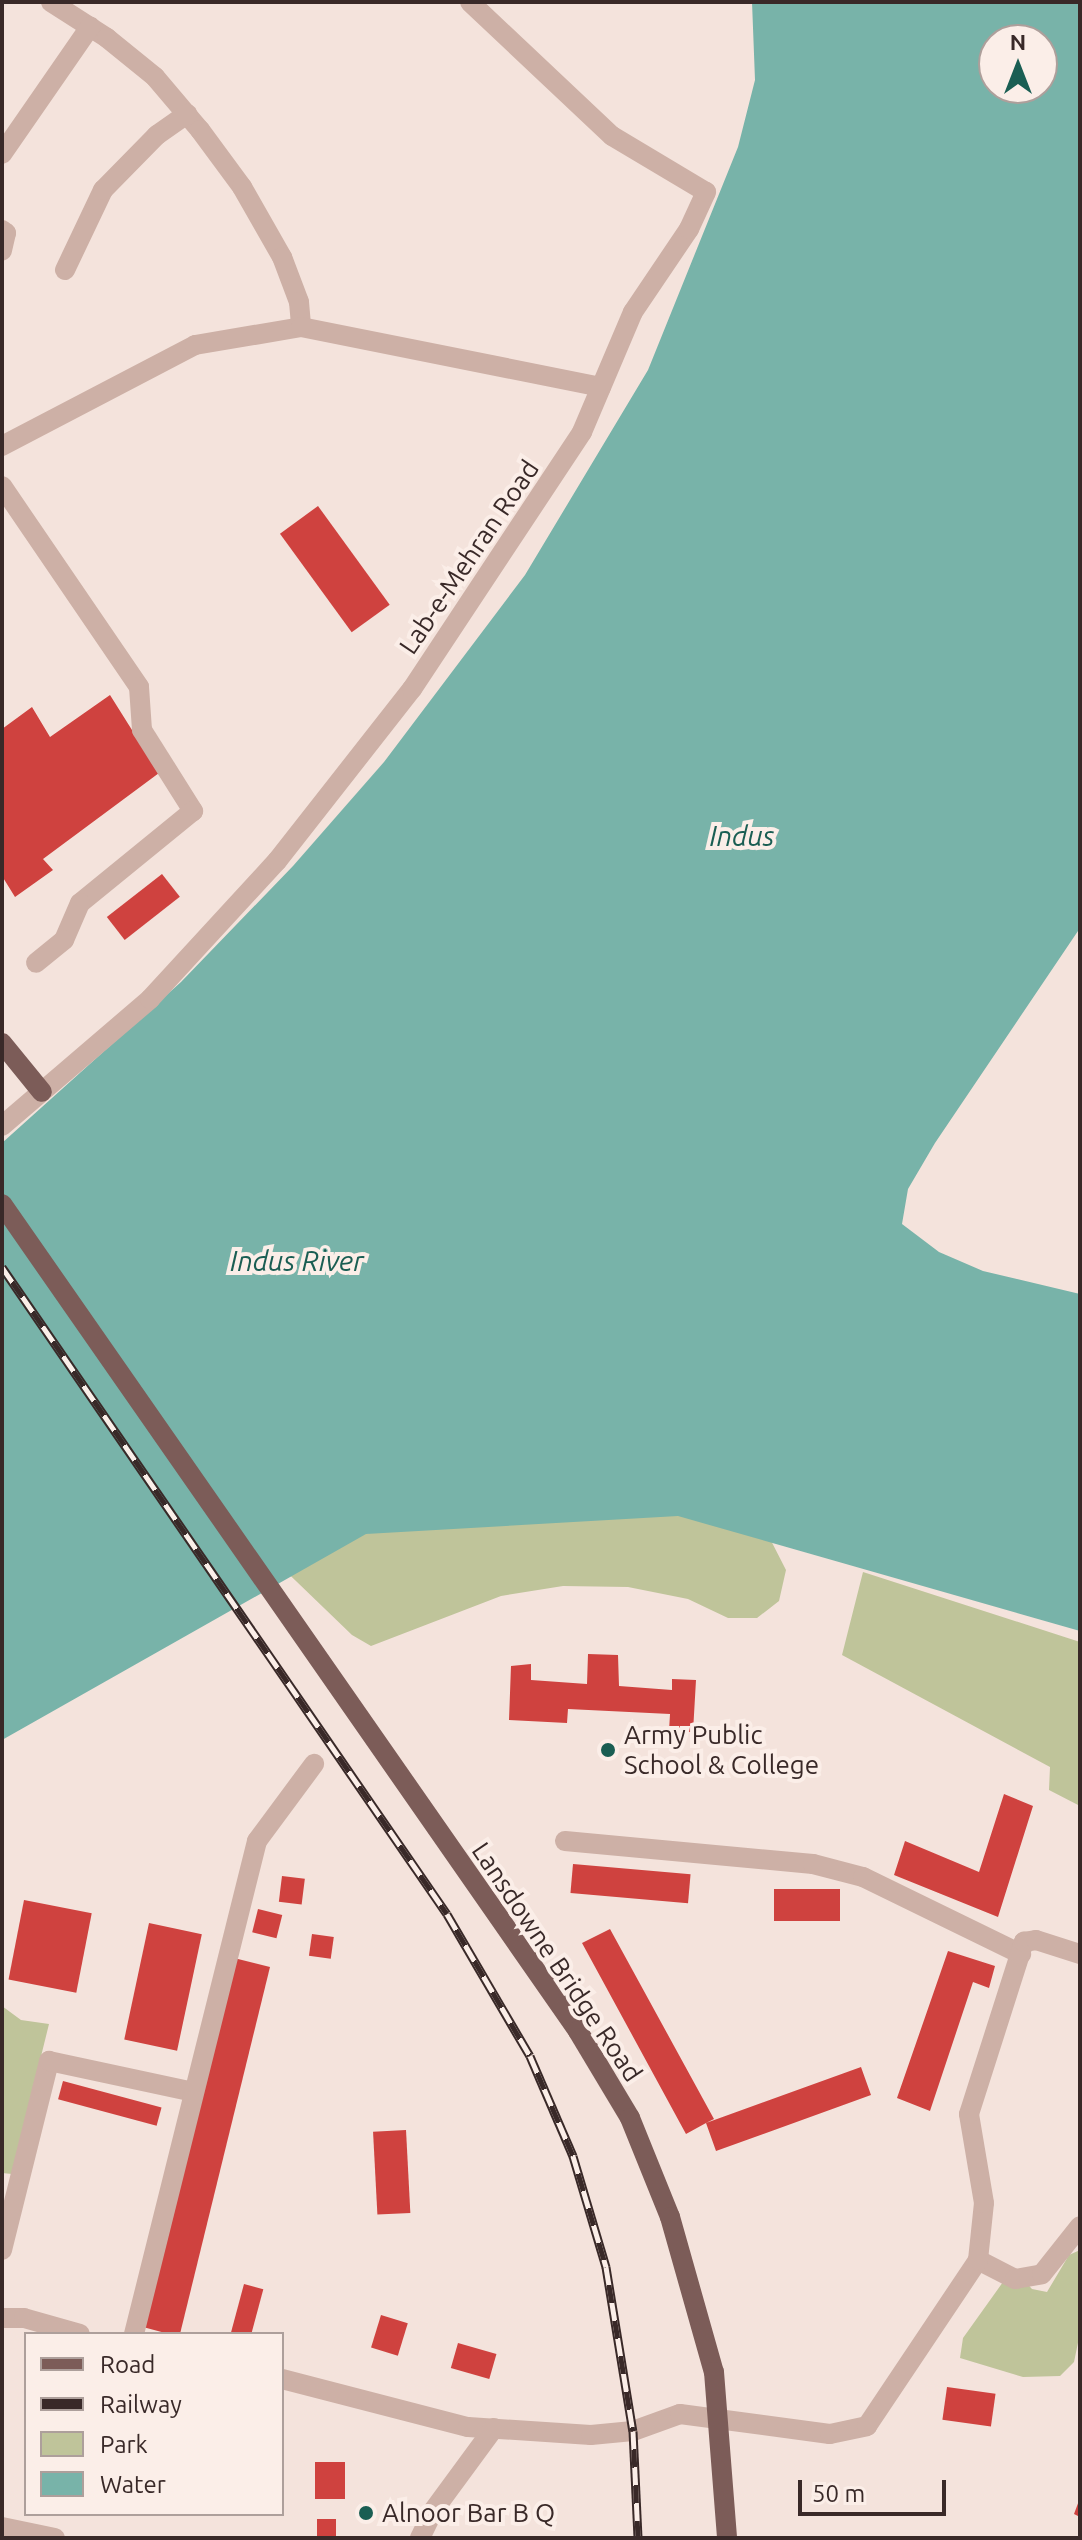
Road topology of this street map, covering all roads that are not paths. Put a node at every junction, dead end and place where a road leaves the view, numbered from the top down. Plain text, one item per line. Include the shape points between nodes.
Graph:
1 (51, 2) edge
2 (470, 2) edge
3 (90, 27) junction
4 (187, 114) junction
5 (2, 154) edge
6 (2, 230) edge
7 (2, 251) edge
8 (65, 270) dead end
9 (301, 327) junction
10 (601, 387) junction
11 (2, 446) edge
12 (2, 486) edge
13 (36, 963) dead end
14 (2, 1043) edge
15 (42, 1092) junction
16 (2, 1126) edge
17 (2, 1204) edge
18 (314, 1764) dead end
19 (565, 1841) dead end
20 (1021, 1954) junction
21 (1080, 1954) edge
22 (194, 2092) junction
23 (1080, 2226) edge
24 (2, 2250) edge
25 (978, 2260) junction
26 (2, 2318) edge
27 (73, 2332) edge
28 (134, 2332) edge
29 (284, 2380) edge
30 (718, 2419) junction
31 (494, 2428) junction
32 (2, 2527) edge
33 (55, 2538) edge
34 (420, 2538) edge
35 (727, 2538) edge

1 - 3 street
2 - 10 street, Lab-e-Mehran Road via 612,136 706,192 689,229 633,312
3 - 4 street via 155,77
3 - 5 street
4 - 8 street via 157,135 103,190
4 - 9 street via 242,187 282,257 299,302
6 - 7 street
9 - 10 street
9 - 11 street via 195,345
10 - 15 street, Lab-e-Mehran Road via 582,432 412,689 277,861 150,999
12 - 13 street via 139,687 142,730 193,811 80,903 64,940
14 - 15 main road
15 - 16 street, Lab-e-Mehran Road
17 - 30 main road, Lansdowne Bridge Road via 578,2031 630,2118 670,2217 714,2372
18 - 22 street via 257,1841
19 - 20 street via 813,1864 863,1877
20 - 21 street via 1024,1942 1036,1940
20 - 25 street via 969,2114 984,2203
22 - 24 street via 49,2061
22 - 28 street
23 - 25 street via 1042,2274 1015,2279
25 - 30 street via 867,2426 830,2434
26 - 27 street via 24,2318
29 - 31 street via 468,2427
30 - 31 street via 680,2414 633,2431 591,2435
30 - 35 main road, Lansdowne Bridge Road
31 - 34 street via 433,2511
32 - 33 street

